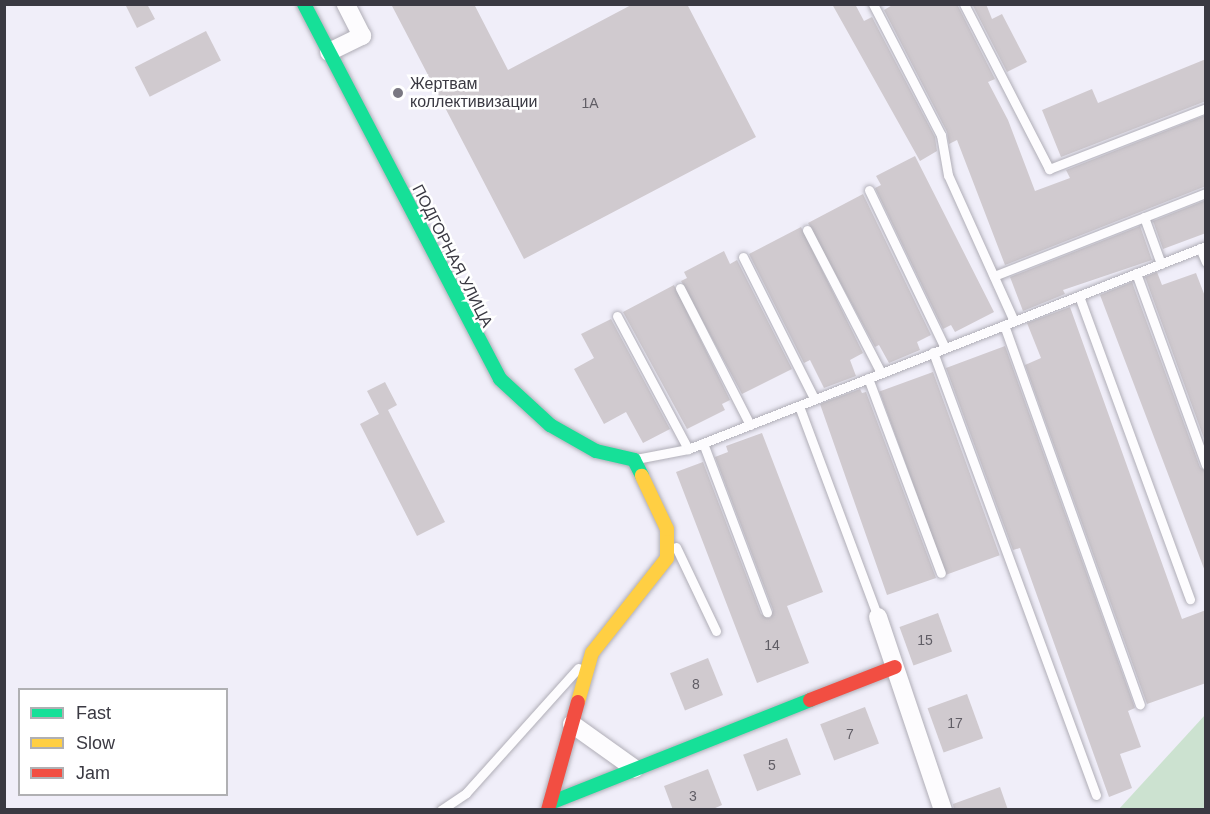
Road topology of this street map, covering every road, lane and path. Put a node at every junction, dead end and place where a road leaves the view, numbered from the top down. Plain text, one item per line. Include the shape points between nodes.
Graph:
1 (304, 4) edge
2 (346, 4) edge
3 (873, 4) edge
4 (964, 4) edge
5 (329, 52) junction
6 (1206, 108) edge
7 (869, 190) dead end
8 (1206, 193) edge
9 (1144, 217) junction
10 (807, 230) dead end
11 (1203, 247) edge
12 (743, 257) dead end
13 (1206, 262) edge
14 (1161, 264) junction
15 (1136, 273) junction
16 (994, 276) junction
17 (680, 288) dead end
18 (1079, 296) junction
19 (617, 316) dead end
20 (1014, 321) junction
21 (1004, 325) junction
22 (945, 348) junction
23 (933, 352) junction
24 (881, 373) junction
25 (868, 378) junction
26 (814, 398) junction
27 (799, 406) junction
28 (750, 424) junction
29 (703, 443) junction
30 (688, 449) junction
31 (634, 460) junction
32 (1206, 465) edge
33 (667, 529) junction
34 (941, 573) dead end
35 (1190, 599) dead end
36 (767, 612) dead end
37 (878, 617) joint
38 (716, 631) dead end
39 (592, 653) junction
40 (895, 667) junction
41 (1140, 704) dead end
42 (572, 724) junction
43 (635, 769) junction
44 (1096, 795) dead end
45 (549, 806) edge
46 (441, 810) edge
47 (943, 810) edge

1 - 5 street, ПОДГОРНАЯ УЛИЦА
2 - 5 street via 362,36
3 - 16 lane via 941,135 948,175
4 - 6 lane via 1049,169
5 - 31 street, ПОДГОРНАЯ УЛИЦА via 500,379 550,425 596,451
7 - 22 lane
8 - 9 lane
9 - 14 lane
9 - 16 lane
10 - 24 lane
11 - 13 lane
11 - 14 lane
12 - 26 lane
14 - 15 lane
15 - 18 lane
15 - 32 lane
16 - 20 lane
17 - 28 lane
18 - 20 lane
18 - 35 lane
19 - 30 lane
20 - 21 lane
21 - 22 lane
21 - 41 lane
22 - 23 lane
23 - 24 lane
23 - 44 lane
24 - 25 lane
25 - 26 lane
25 - 34 lane
26 - 27 lane
27 - 28 lane
27 - 37 lane
28 - 29 lane
29 - 30 lane
29 - 36 lane
30 - 31 lane
31 - 33 street
33 - 38 lane
33 - 39 street via 667,558
37 - 40 street
39 - 42 street
39 - 46 lane via 466,793
40 - 43 street
40 - 47 street
42 - 43 street
42 - 45 street
43 - 45 street

